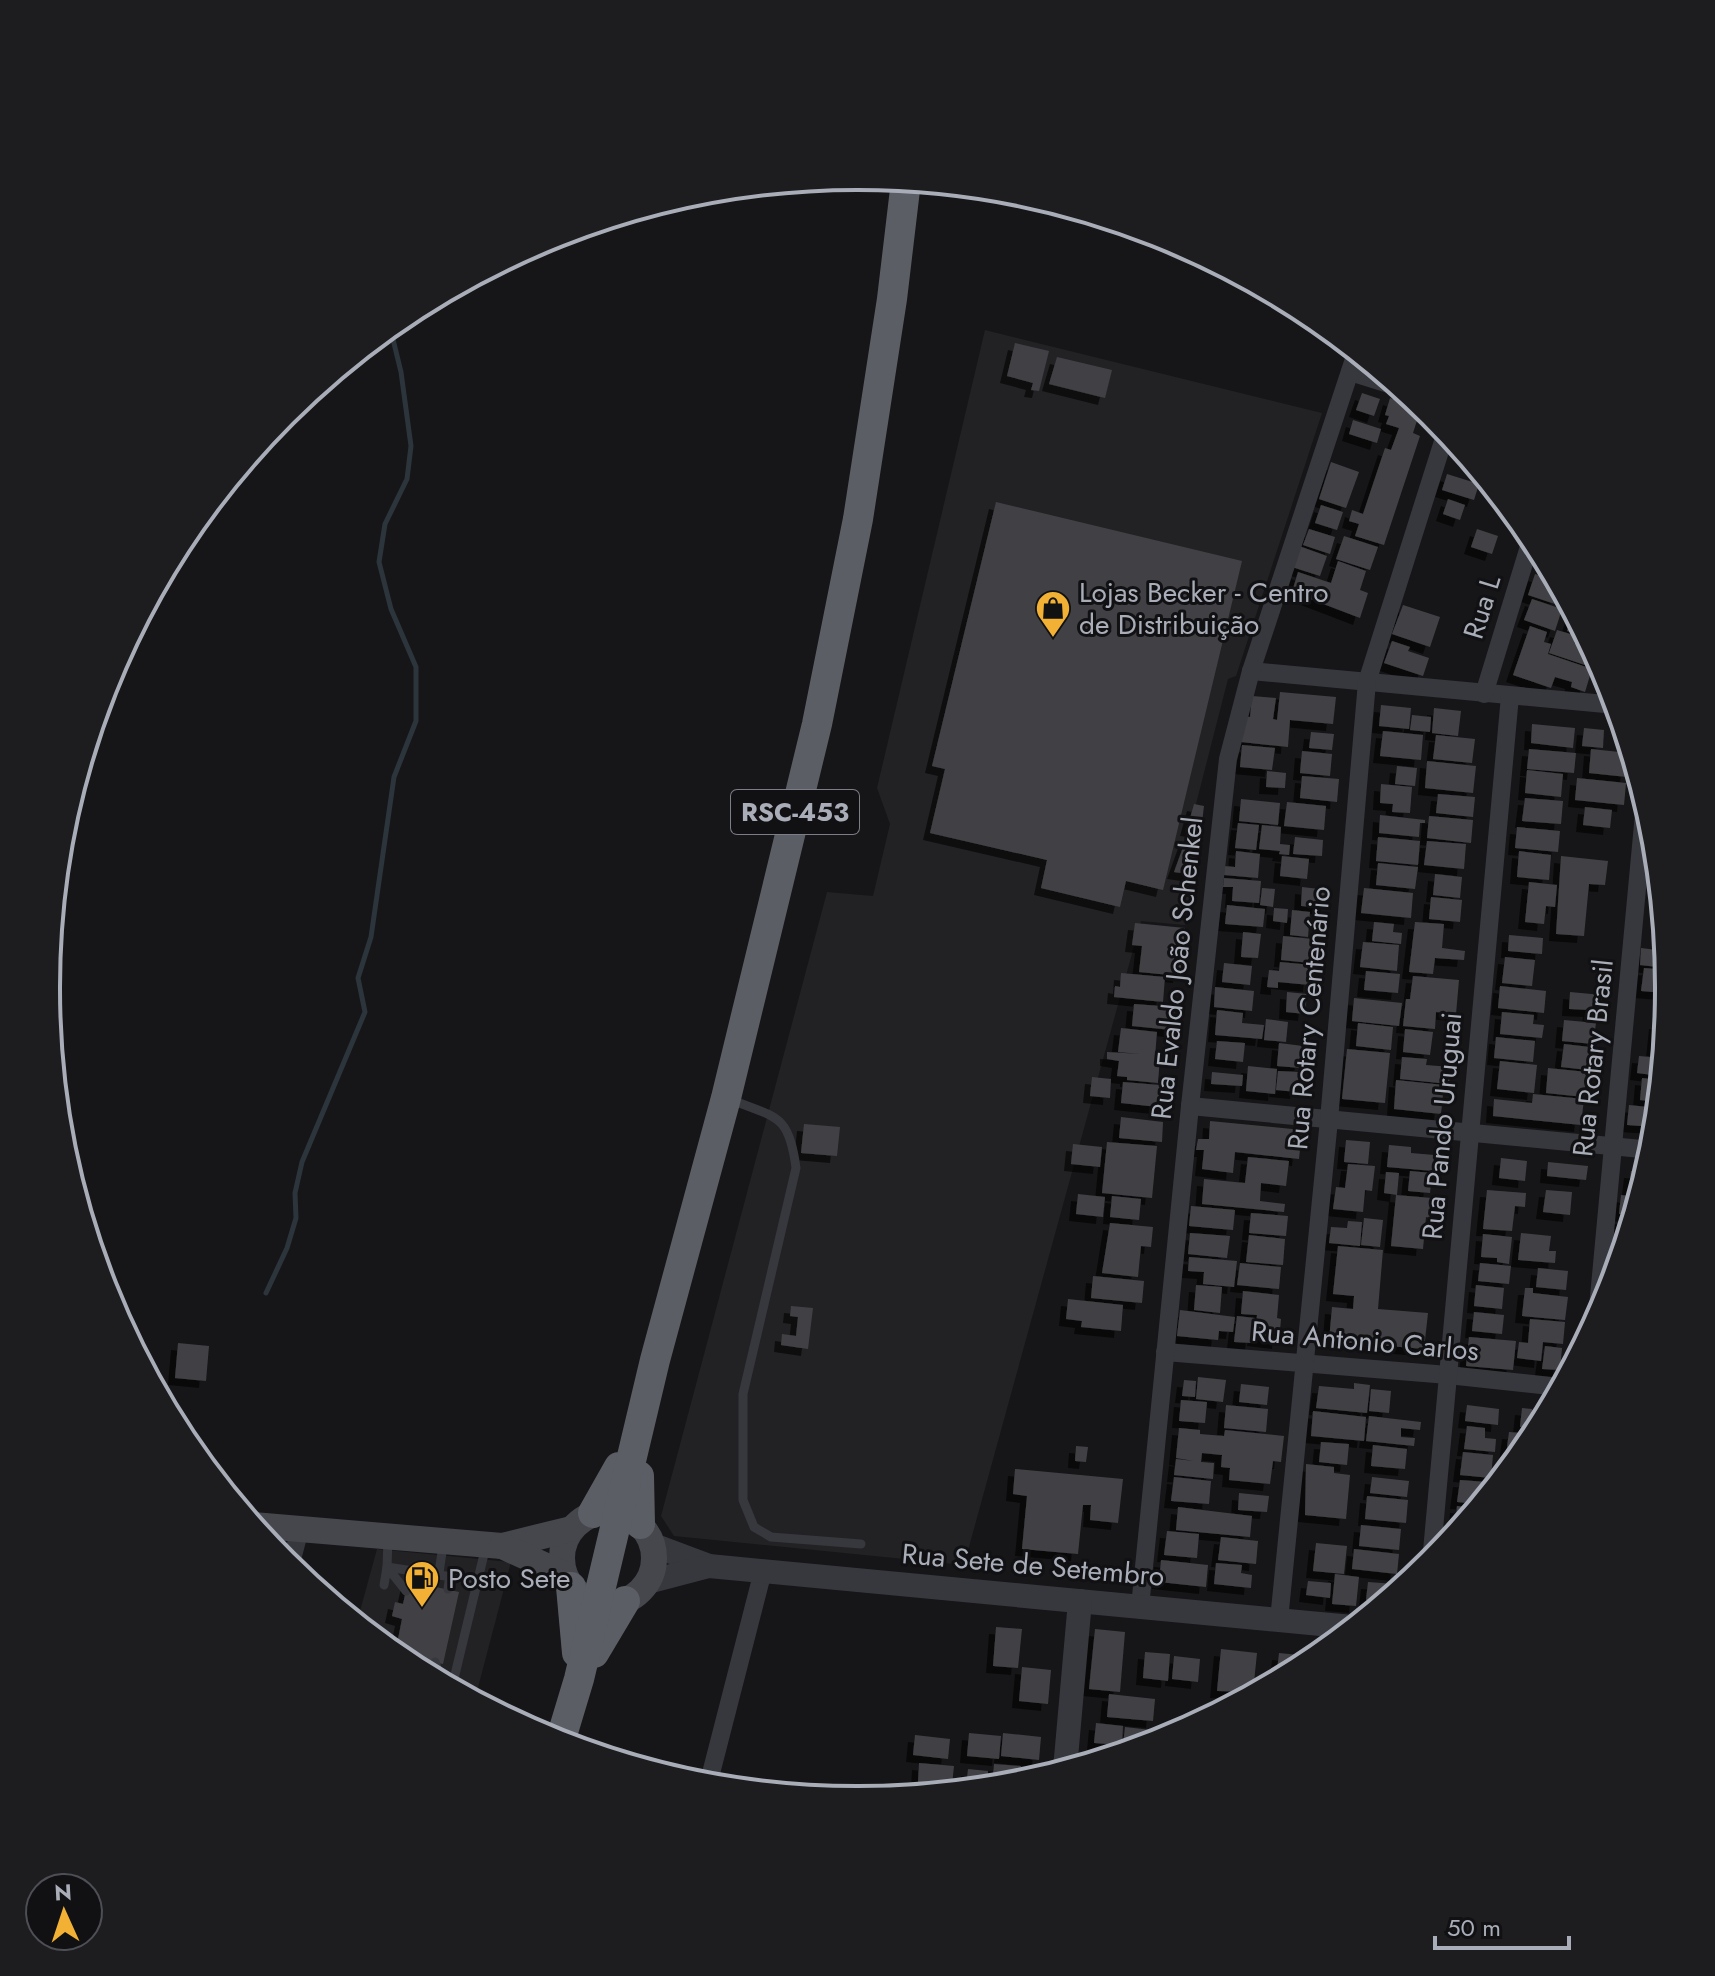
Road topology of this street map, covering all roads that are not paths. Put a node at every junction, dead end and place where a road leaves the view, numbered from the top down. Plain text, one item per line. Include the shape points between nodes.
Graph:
1 (905, 192) edge
2 (1353, 363) edge
3 (1350, 372) junction
4 (1372, 379) edge
5 (1442, 446) edge
6 (1527, 554) edge
7 (1251, 671) junction
8 (1367, 682) junction
9 (1484, 694) junction
10 (1510, 696) junction
11 (1602, 704) edge
12 (1648, 884) edge
13 (726, 1098) junction
14 (1190, 1106) junction
15 (1329, 1120) junction
16 (1469, 1133) junction
17 (1612, 1145) junction
18 (1639, 1148) edge
19 (1601, 1276) edge
20 (1165, 1352) junction
21 (1305, 1363) junction
22 (1448, 1375) junction
23 (1549, 1386) edge
24 (615, 1525) junction
25 (270, 1526) edge
26 (300, 1529) junction
27 (388, 1536) junction
28 (1433, 1539) edge
29 (443, 1541) junction
30 (861, 1544) dead end
31 (494, 1546) junction
32 (294, 1552) edge
33 (709, 1566) junction
34 (387, 1567) junction
35 (763, 1571) junction
36 (439, 1573) junction
37 (450, 1575) junction
38 (478, 1581) junction
39 (568, 1581) junction
40 (384, 1585) dead end
41 (448, 1589) dead end
42 (406, 1591) dead end
43 (623, 1596) junction
44 (1080, 1601) junction
45 (1140, 1607) junction
46 (1279, 1620) junction
47 (1337, 1626) edge
48 (455, 1676) edge
49 (579, 1679) junction
50 (564, 1729) edge
51 (1066, 1757) edge
52 (711, 1772) edge

1 - 13 highway, RSC-453 via 858,519 817,724
2 - 3 street, Rua Evaldo João Schenkel
3 - 4 street
3 - 7 street, Rua Evaldo João Schenkel
5 - 8 street, Rua Rotary Centenário
6 - 9 street, Rua L
7 - 8 street
7 - 14 street, Rua Evaldo João Schenkel via 1228,759
8 - 9 street
8 - 15 street, Rua Rotary Centenário
9 - 10 street
10 - 11 street
10 - 16 street, Rua Pando Uruguai
12 - 17 street, Rua Rotary Brasil
13 - 24 highway, RSC-453
13 - 30 lane via 778,1119 792,1138 796,1168 743,1394 743,1500 754,1527 771,1537
14 - 15 street
14 - 20 street, Rua Evaldo João Schenkel
15 - 16 street
15 - 21 street, Rua Rotary Centenário
16 - 17 street
16 - 22 street, Rua Pando Uruguai
17 - 18 street
17 - 19 street, Rua Rotary Brasil
20 - 21 street, Rua Antonio Carlos
20 - 45 street, Rua Evaldo João Schenkel
21 - 22 street, Rua Antonio Carlos
21 - 46 street, Rua Rotary Centenário
22 - 23 street, Rua Antonio Carlos
22 - 28 street, Rua Pando Uruguai
24 - 31 main road
24 - 33 street, Rua Sete de Setembro
24 - 39 main road via 561,1551
24 - 43 highway, RSC-453
24 - 43 main road via 654,1558
25 - 26 main road
26 - 27 main road
26 - 32 street
27 - 29 main road
27 - 34 lane
29 - 31 main road
29 - 36 lane
31 - 38 lane
31 - 39 main road
33 - 35 street, Rua Sete de Setembro
33 - 43 street, Rua Sete de Setembro
34 - 36 lane
34 - 40 lane
34 - 42 lane
35 - 44 street, Rua Sete de Setembro
35 - 52 street
36 - 37 lane
37 - 38 lane
37 - 41 lane
38 - 48 lane
39 - 43 main road
39 - 49 highway
43 - 49 highway, RSC-453
44 - 45 street, Rua Sete de Setembro
44 - 51 street
45 - 46 street, Rua Sete de Setembro
46 - 47 street, Rua Sete de Setembro
49 - 50 highway, RSC-453

